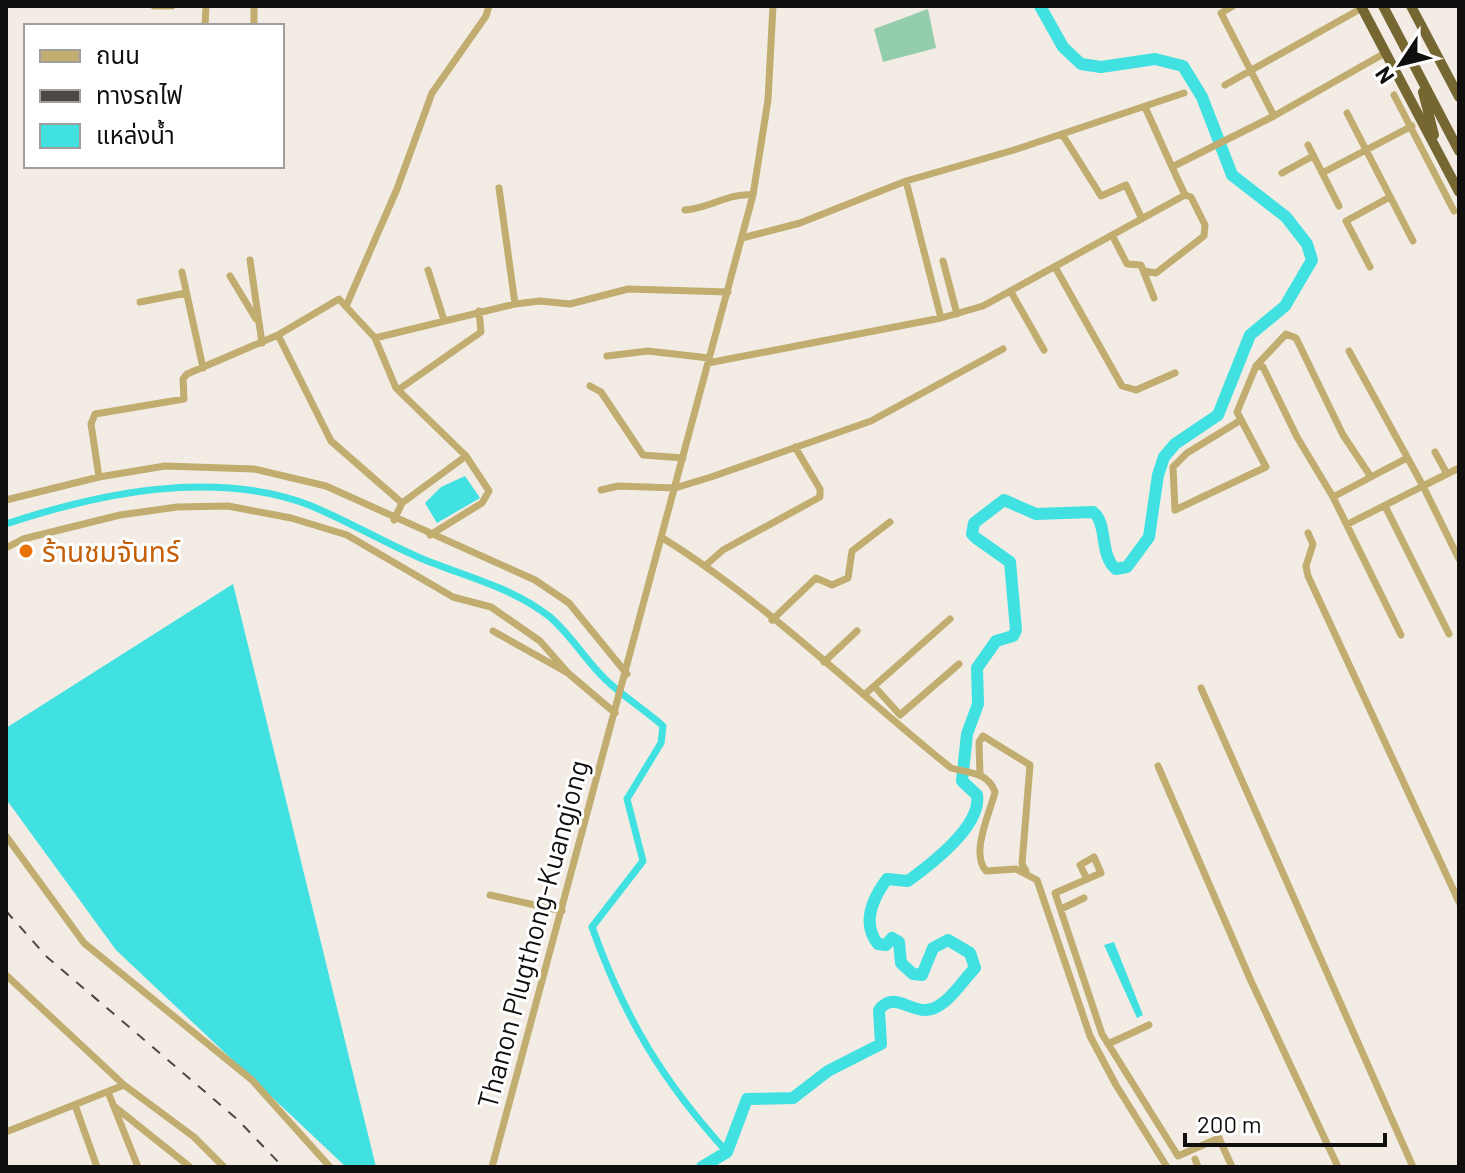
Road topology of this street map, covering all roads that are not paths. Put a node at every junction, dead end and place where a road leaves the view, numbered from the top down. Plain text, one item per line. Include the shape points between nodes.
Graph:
1 (154, 6) edge
2 (172, 6) edge
3 (489, 6) edge
4 (773, 6) edge
5 (1233, 6) edge
6 (1383, 6) edge
7 (1411, 6) edge
8 (1361, 7) edge
9 (1385, 53) junction
10 (1250, 71) junction
11 (1418, 73) junction
12 (1225, 85) dead end
13 (1184, 93) dead end
14 (1394, 95) dead end
15 (1459, 97) edge
16 (1145, 107) junction
17 (1347, 113) dead end
18 (1274, 116) junction
19 (1417, 124) junction
20 (1062, 134) junction
21 (1308, 145) dead end
22 (1367, 150) junction
23 (1459, 151) edge
24 (1439, 152) junction
25 (1313, 156) junction
26 (1172, 167) junction
27 (1282, 173) dead end
28 (1322, 173) junction
29 (906, 181) junction
30 (499, 188) dead end
31 (1459, 192) edge
32 (753, 195) junction
33 (1185, 195) junction
34 (1390, 197) junction
35 (1339, 206) dead end
36 (685, 210) dead end
37 (1454, 211) dead end
38 (1142, 219) junction
39 (1112, 235) junction
40 (742, 238) junction
41 (1413, 241) dead end
42 (250, 260) dead end
43 (1055, 267) junction
44 (1370, 267) dead end
45 (428, 270) dead end
46 (928, 271) junction
47 (1144, 271) junction
48 (182, 272) dead end
49 (230, 276) dead end
50 (728, 292) junction
51 (1011, 292) junction
52 (186, 293) junction
53 (1154, 298) dead end
54 (140, 302) dead end
55 (347, 304) junction
56 (515, 304) junction
57 (479, 311) junction
58 (957, 314) junction
59 (941, 318) junction
60 (444, 320) junction
61 (257, 321) junction
62 (278, 335) junction
63 (375, 338) junction
64 (262, 343) junction
65 (1003, 349) dead end
66 (1044, 350) dead end
67 (1349, 351) dead end
68 (607, 356) dead end
69 (708, 360) junction
70 (1256, 366) junction
71 (203, 368) junction
72 (1175, 373) dead end
73 (590, 386) dead end
74 (398, 390) junction
75 (1241, 420) junction
76 (795, 447) junction
77 (1435, 452) dead end
78 (466, 456) junction
79 (683, 458) junction
80 (1407, 458) junction
81 (1459, 468) edge
82 (1447, 474) junction
83 (99, 477) junction
84 (1371, 477) junction
85 (1423, 486) junction
86 (675, 488) junction
87 (601, 490) dead end
88 (1333, 497) junction
89 (6, 500) edge
90 (402, 503) junction
91 (1385, 506) junction
92 (394, 520) junction
93 (890, 522) dead end
94 (1348, 524) junction
95 (1308, 533) dead end
96 (430, 535) junction
97 (661, 537) junction
98 (6, 548) edge
99 (1459, 559) edge
100 (706, 565) junction
101 (950, 619) dead end
102 (772, 620) junction
103 (493, 631) dead end
104 (857, 631) dead end
105 (1449, 634) dead end
106 (1401, 635) dead end
107 (824, 662) junction
108 (959, 664) dead end
109 (568, 673) junction
110 (627, 674) junction
111 (874, 686) junction
112 (1201, 688) dead end
113 (864, 695) junction
114 (615, 713) junction
115 (1158, 766) dead end
116 (979, 774) junction
117 (6, 836) edge
118 (1026, 871) junction
119 (1087, 879) dead end
120 (490, 895) dead end
121 (1084, 898) dead end
122 (1459, 902) edge
123 (1061, 909) junction
124 (562, 911) junction
125 (6, 975) edge
126 (1149, 1025) dead end
127 (1108, 1044) junction
128 (124, 1085) junction
129 (108, 1092) junction
130 (75, 1105) junction
131 (115, 1107) junction
132 (6, 1132) edge
133 (97, 1167) edge
134 (138, 1167) edge
135 (190, 1167) edge
136 (224, 1167) edge
137 (330, 1167) edge
138 (492, 1167) edge
139 (1167, 1167) edge
140 (1232, 1167) edge
141 (1338, 1167) edge
142 (1413, 1167) edge

1 - 2 street
3 - 55 street via 432,93
4 - 32 street, Thanon Plugthong-Kuangjong via 768,100
5 - 10 street via 1221,13
6 - 11 highway
7 - 15 highway
8 - 9 highway
8 - 10 street
9 - 18 street
9 - 19 highway
10 - 12 street
10 - 18 street
11 - 23 highway
11 - 24 highway
13 - 16 street
14 - 19 street
16 - 20 street
16 - 26 street
17 - 22 street
18 - 26 street
19 - 22 street
19 - 24 highway
19 - 37 street
20 - 29 street
20 - 38 street via 1101,196 1126,185
21 - 25 street
22 - 28 street
22 - 34 street
24 - 31 highway
25 - 27 street
25 - 28 street
26 - 33 street
28 - 35 street
29 - 40 street via 800,223
29 - 46 street
30 - 56 street
32 - 36 street via 731,195 706,208
32 - 40 street, Thanon Plugthong-Kuangjong
33 - 38 street
33 - 47 street via 1191,197 1205,233 1156,273
34 - 41 street
34 - 44 street via 1346,221
38 - 39 street
39 - 43 street
39 - 47 street via 1127,264 1139,263
40 - 50 street, Thanon Plugthong-Kuangjong
42 - 61 street
43 - 51 street
43 - 72 street via 1122,386 1136,390
45 - 60 street
46 - 58 street via 943,263
46 - 59 street
47 - 53 street
48 - 52 street
49 - 61 street
50 - 56 street via 632,289 570,304
50 - 69 street, Thanon Plugthong-Kuangjong
51 - 58 street
51 - 66 street
52 - 54 street
52 - 71 street
55 - 62 street via 334,300
55 - 63 street
56 - 57 street
57 - 60 street
57 - 74 street via 481,332
58 - 59 street
59 - 69 street
60 - 63 street
61 - 64 street
62 - 64 street
62 - 90 street via 331,441
63 - 74 street
64 - 71 street
65 - 76 street via 871,421
67 - 80 street
68 - 69 street via 648,351
69 - 79 street, Thanon Plugthong-Kuangjong
70 - 75 street via 1237,412
70 - 84 street via 1286,334 1296,338 1343,435
70 - 88 street via 1263,367
71 - 83 street via 185,376 184,399 95,414 91,424
73 - 79 street via 601,392 643,455
74 - 78 street
75 - 75 street via 1173,467 1175,510 1266,467
76 - 86 street
76 - 100 street via 820,497 723,550
77 - 82 street
78 - 90 street
78 - 96 street via 488,497
79 - 86 street, Thanon Plugthong-Kuangjong
80 - 84 street
80 - 85 street
81 - 82 street
82 - 85 street
83 - 89 street
83 - 92 street via 165,466 254,469 312,481
84 - 88 street
85 - 91 street
85 - 99 street
86 - 87 street
86 - 97 street, Thanon Plugthong-Kuangjong
88 - 94 street
90 - 92 street
91 - 94 street
91 - 105 street
92 - 96 street
93 - 102 street via 852,551 848,578 832,585 816,578
94 - 106 street
95 - 122 street via 1313,544 1308,576
96 - 110 street via 535,580 569,603
97 - 100 street
97 - 110 street, Thanon Plugthong-Kuangjong
98 - 109 street via 23,539 145,511 211,506 268,512 347,535 453,597 491,607 540,641
100 - 102 street
101 - 111 street
102 - 107 street
103 - 109 street
104 - 107 street
107 - 113 street
108 - 111 street via 900,715
109 - 114 street
110 - 114 street, Thanon Plugthong-Kuangjong
111 - 113 street
112 - 142 street
113 - 116 street via 956,769
114 - 124 street, Thanon Plugthong-Kuangjong
115 - 141 street
116 - 118 street via 995,792 980,850 982,867
116 - 118 street via 983,736 1030,765 1022,864
117 - 137 street via 84,943 252,1080
118 - 139 street via 1041,886 1067,975 1102,1061
119 - 123 street via 1055,893
120 - 124 street
121 - 123 street
123 - 127 street
124 - 138 street, Thanon Plugthong-Kuangjong
125 - 128 street
126 - 127 street
127 - 140 street via 1178,1156 1219,1138
128 - 129 street
128 - 136 street via 194,1137
129 - 130 street
129 - 131 street
130 - 132 street
130 - 133 street
131 - 134 street
131 - 135 street

